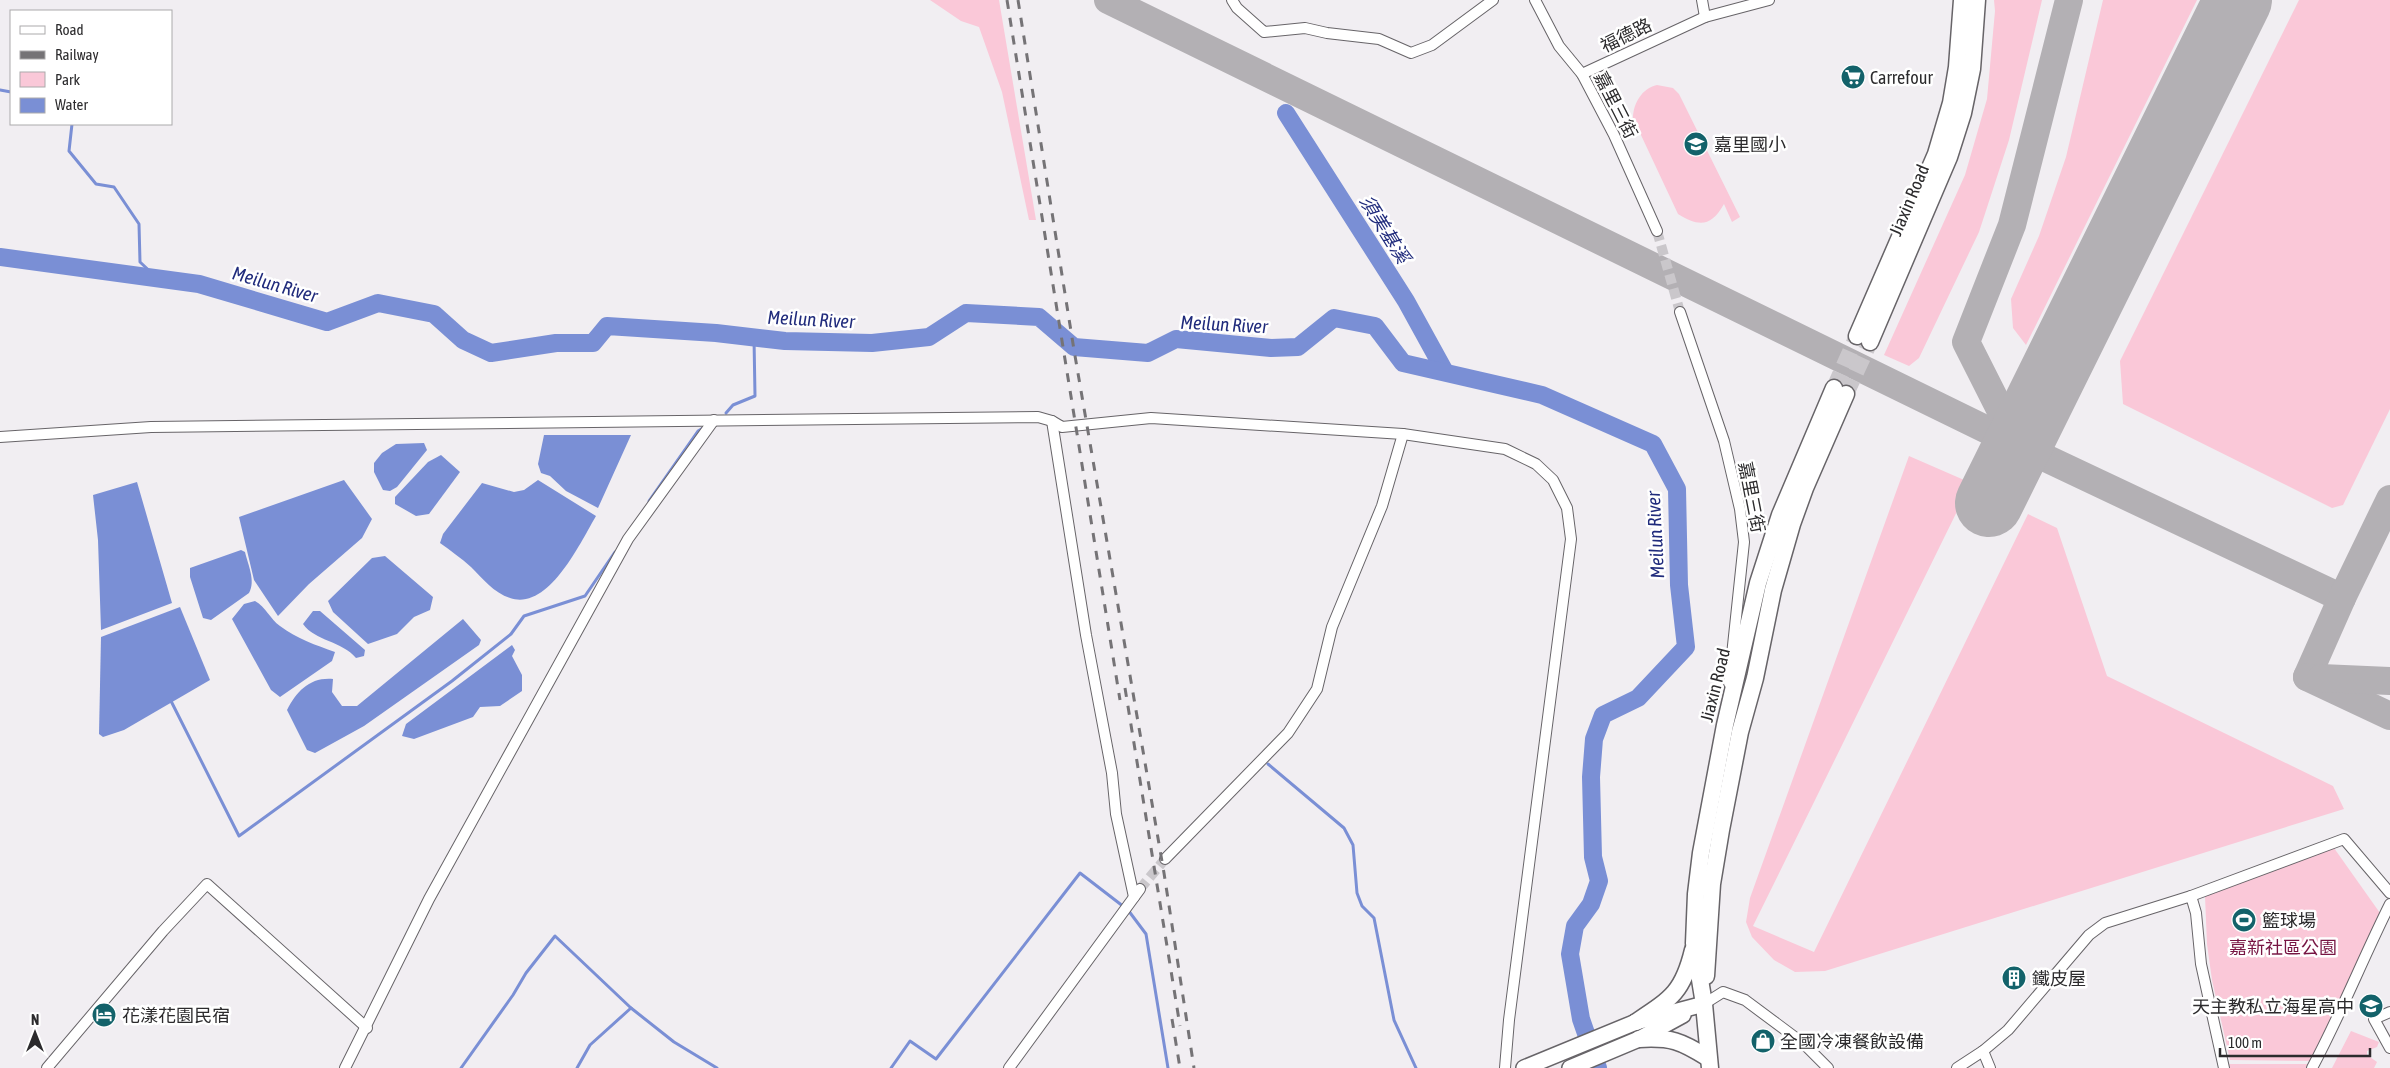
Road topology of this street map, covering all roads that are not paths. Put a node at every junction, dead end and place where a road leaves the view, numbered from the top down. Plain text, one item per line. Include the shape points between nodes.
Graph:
1 (1232, 0) edge
2 (1493, 0) edge
3 (1535, 0) edge
4 (1702, 0) edge
5 (1769, 0) edge
6 (1962, 0) edge
7 (1978, 0) edge
8 (1705, 17) junction
9 (1582, 74) junction
10 (1656, 231) tunnel mouth
11 (1680, 312) tunnel mouth
12 (714, 420) junction
13 (1052, 421) junction
14 (1404, 434) junction
15 (0, 437) edge
16 (1725, 725) junction
17 (1165, 859) tunnel mouth
18 (2390, 893) edge
19 (2191, 896) junction
20 (2390, 904) edge
21 (1694, 943) junction
22 (1704, 1004) junction
23 (2390, 1012) edge
24 (1636, 1022) junction
25 (366, 1028) junction
26 (1639, 1039) junction
27 (2390, 1048) edge
28 (1983, 1051) junction
29 (1709, 1063) edge
30 (47, 1068) edge
31 (345, 1068) edge
32 (1009, 1068) edge
33 (1505, 1068) edge
34 (1524, 1068) edge
35 (1570, 1068) edge
36 (1828, 1068) edge
37 (1956, 1068) edge
38 (1990, 1068) edge
39 (2224, 1068) edge
40 (2312, 1068) edge

1 - 2 street via 1264,32 1305,28 1379,39 1411,53 1432,46
3 - 9 street, 嘉里三街 via 1559,46
4 - 8 street
5 - 8 street, 福德路
6 - 7 main road, Jiaxin Road via 1951,103 1936,154 1863,339 1949,157 1963,114 1972,69
8 - 9 street, 福德路
9 - 10 street, 嘉里三街 via 1614,135
11 - 16 street, 嘉里三街 via 1724,441 1744,542
12 - 13 street via 1038,417
12 - 15 street via 151,427
12 - 25 street via 628,539 429,900
13 - 14 street via 1062,428 1151,418
13 - 32 street via 1131,900
14 - 17 street via 1382,506 1332,627 1317,689 1288,733
14 - 33 street via 1505,449 1526,458 1553,480 1564,498 1570,518 1571,539
16 - 21 main road, Jiaxin Road via 1701,853
16 - 22 main road, Jiaxin Road via 1766,557 1783,508 1840,391 1792,524 1740,732 1712,884
18 - 19 street via 2344,839
19 - 28 street via 2105,923 2089,935 2008,1030
19 - 39 street via 2201,964
20 - 40 street
21 - 22 main road, Jiaxin Road
21 - 24 main road via 1688,971 1679,988 1667,1001
22 - 24 street
22 - 26 street
22 - 29 main road, Jiaxin Road
22 - 36 street via 1723,992 1745,1000 1804,1044
23 - 27 street via 2374,1019
24 - 34 street
25 - 30 street via 207,884
25 - 31 street
26 - 29 main road via 1679,1041
26 - 35 street
28 - 37 street
28 - 38 street

